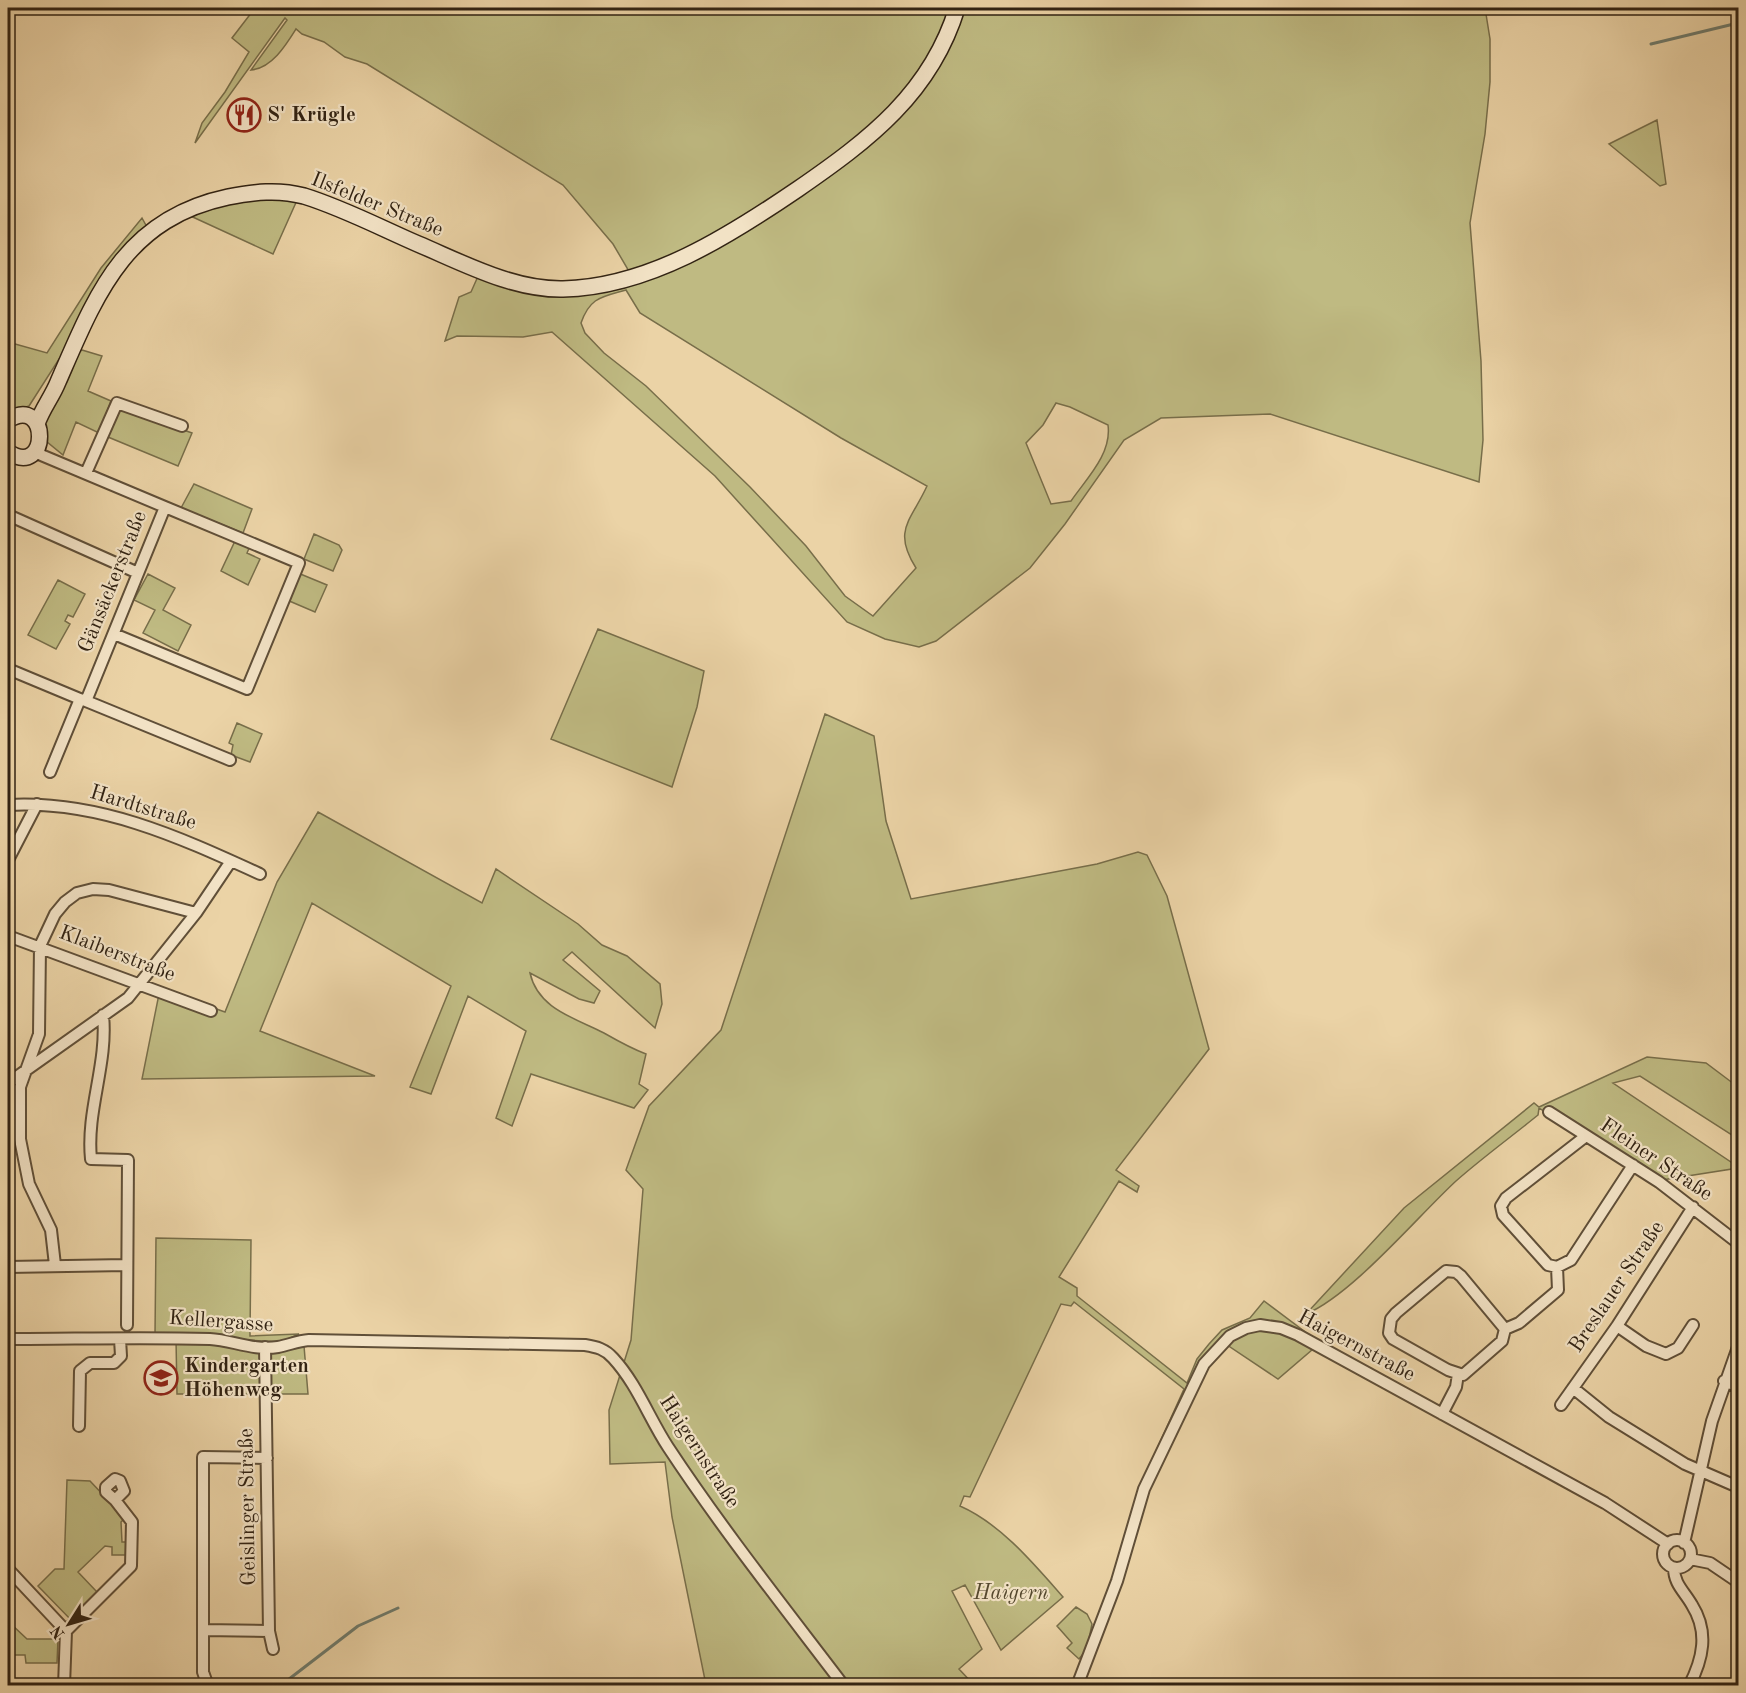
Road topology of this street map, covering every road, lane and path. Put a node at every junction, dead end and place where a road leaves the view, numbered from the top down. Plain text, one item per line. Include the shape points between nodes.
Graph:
1 (957, 8) edge
2 (8, 420) edge
3 (31, 420) junction
4 (182, 426) dead end
5 (37, 447) junction
6 (10, 457) edge
7 (86, 473) junction
8 (165, 507) junction
9 (8, 515) edge
10 (138, 573) junction
11 (114, 634) junction
12 (8, 669) edge
13 (83, 700) junction
14 (230, 759) dead end
15 (50, 772) dead end
16 (37, 804) junction
17 (8, 805) edge
18 (8, 860) edge
19 (231, 861) junction
20 (260, 874) dead end
21 (196, 913) junction
22 (8, 936) edge
23 (40, 946) junction
24 (140, 984) junction
25 (211, 1011) dead end
26 (103, 1015) junction
27 (26, 1068) junction
28 (8, 1083) edge
29 (1549, 1112) dead end
30 (1586, 1136) junction
31 (1633, 1165) junction
32 (1693, 1207) junction
33 (1738, 1243) edge
34 (55, 1265) junction
35 (126, 1265) junction
36 (8, 1267) edge
37 (1557, 1267) junction
38 (1693, 1324) dead end
39 (127, 1325) dead end
40 (1617, 1326) junction
41 (1505, 1329) junction
42 (8, 1339) edge
43 (120, 1339) junction
44 (467, 1342) joint
45 (266, 1347) junction
46 (1738, 1347) edge
47 (1458, 1374) junction
48 (1724, 1381) junction
49 (1738, 1387) edge
50 (1573, 1388) junction
51 (1561, 1405) dead end
52 (1442, 1414) junction
53 (79, 1426) dead end
54 (267, 1458) junction
55 (1700, 1469) junction
56 (1738, 1487) edge
57 (115, 1500) dead end
58 (1684, 1543) junction
59 (1668, 1544) junction
60 (1690, 1558) junction
61 (1674, 1568) junction
62 (8, 1569) edge
63 (1738, 1582) edge
64 (203, 1630) junction
65 (66, 1631) junction
66 (269, 1631) junction
67 (273, 1649) dead end
68 (64, 1686) edge
69 (208, 1686) edge
70 (844, 1686) edge
71 (1077, 1686) edge
72 (1689, 1686) edge

1 - 3 main road, Ilsfelder Straße via 938,56 922,82 901,108 839,160 742,226 660,267 606,286 560,289 502,279 303,196 260,190 185,210 149,232 119,262 95,297 72,350
2 - 3 main road
3 - 5 main road
4 - 7 street via 117,403
5 - 6 main road
5 - 7 street, Gänsäckerstraße
7 - 8 street, Gänsäckerstraße
8 - 10 street, Gänsäckerstraße
8 - 11 street via 299,563 247,689
9 - 10 street
10 - 11 street, Gänsäckerstraße
11 - 13 street, Gänsäckerstraße
12 - 13 street
13 - 14 street
13 - 15 street, Gänsäckerstraße
16 - 17 street, Hardtstraße
16 - 18 street
16 - 19 street, Hardtstraße via 101,812 169,833
19 - 20 street, Hardtstraße
19 - 21 street
21 - 23 street via 93,889 77,893 65,902
21 - 24 street
22 - 23 street, Klaiberstraße
23 - 24 street, Klaiberstraße
23 - 27 street via 39,1034
24 - 25 street, Klaiberstraße
24 - 26 street via 128,998
26 - 27 street
26 - 35 street via 105,1040 89,1140 91,1159 128,1160
27 - 28 street
27 - 34 street via 20,1087 20,1138 29,1184 51,1230
29 - 30 street, Fleiner Straße
30 - 31 street, Fleiner Straße
30 - 37 street via 1501,1206 1503,1215 1539,1256
31 - 32 street, Fleiner Straße
31 - 37 street via 1571,1260
32 - 33 street, Fleiner Straße
32 - 40 street, Breslauer Straße
34 - 35 street
34 - 36 street
35 - 39 street
37 - 41 street via 1558,1290 1519,1323
38 - 40 street via 1678,1348 1666,1354
40 - 50 street, Breslauer Straße
41 - 47 street via 1502,1341 1467,1373
41 - 47 street via 1461,1276 1450,1271 1441,1274 1396,1313 1388,1327 1393,1339
42 - 43 street, Kellergasse
43 - 45 street, Kellergasse via 215,1339
43 - 53 street via 121,1356 114,1362 90,1363 80,1371
44 - 45 street, Kellergasse via 309,1340
44 - 70 street, Haigernstraße via 585,1345 602,1348 612,1356 628,1376 667,1446
45 - 54 street, Geislinger Straße
46 - 48 street
47 - 52 street
48 - 49 street
48 - 55 street
50 - 51 street, Breslauer Straße
50 - 55 street via 1609,1417 1685,1464
52 - 59 street, Haigernstraße via 1605,1503
52 - 71 street, Haigernstraße via 1281,1328 1260,1325 1230,1336 1204,1364 1155,1462 1117,1581
54 - 64 street via 203,1458
54 - 66 street, Geislinger Straße
55 - 56 street
55 - 58 street
57 - 65 street via 132,1522 131,1566
58 - 59 street
58 - 60 street
59 - 61 street via 1663,1556
60 - 61 street via 1684,1566
60 - 63 street via 1710,1563
61 - 72 street via 1674,1578 1693,1605 1703,1629 1702,1657
62 - 65 street
64 - 66 street
64 - 69 street via 202,1671
65 - 68 street
66 - 67 street, Geislinger Straße

